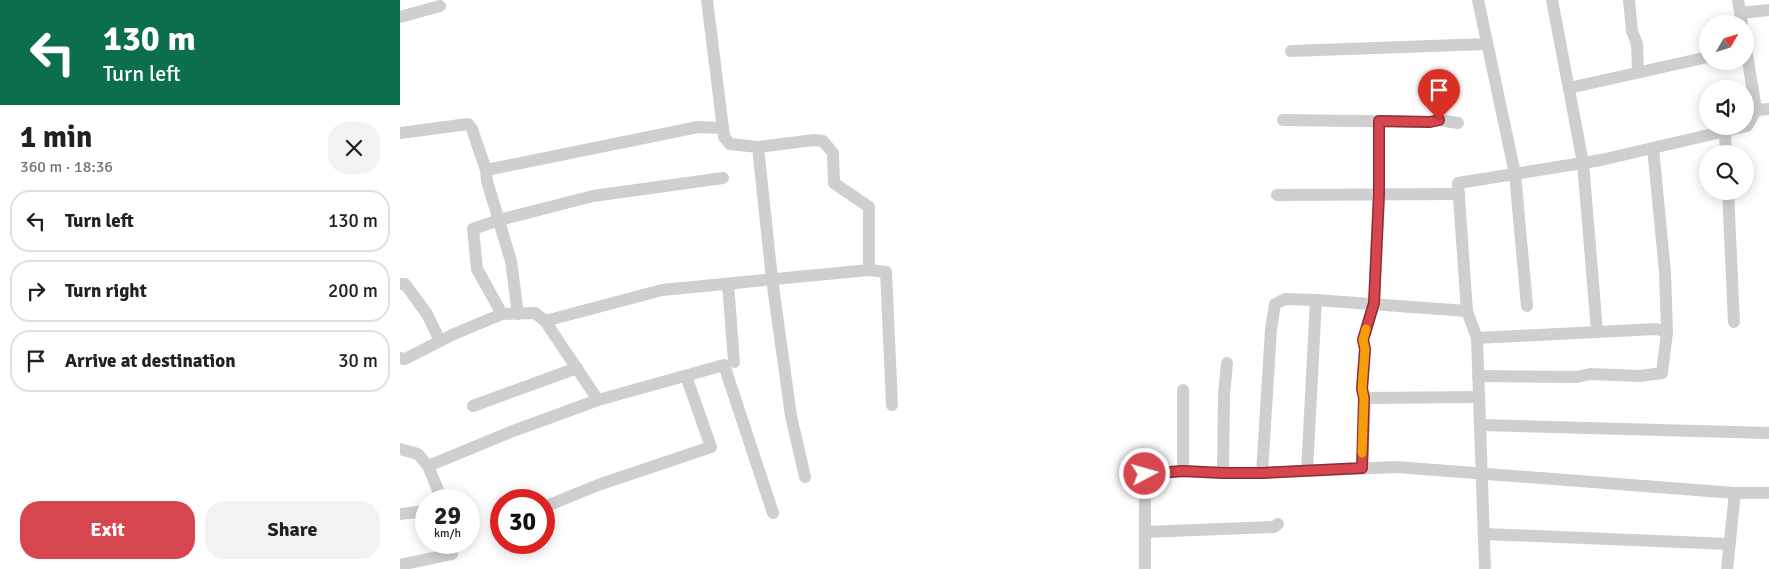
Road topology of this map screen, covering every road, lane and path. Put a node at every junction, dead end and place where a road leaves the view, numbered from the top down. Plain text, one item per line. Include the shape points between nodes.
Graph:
1 (707, 0) edge
2 (1478, 0) edge
3 (1552, 0) edge
4 (1629, 0) edge
5 (1738, 0) edge
6 (440, 6) dead end
7 (1769, 10) edge
8 (1740, 15) edge
9 (1753, 15) edge
10 (400, 16) edge
11 (1487, 44) junction
12 (1291, 51) dead end
13 (1699, 59) edge
14 (1751, 70) edge
15 (1638, 72) junction
16 (1568, 88) junction
17 (1762, 110) edge
18 (1283, 120) dead end
19 (1379, 121) junction
20 (1458, 123) dead end
21 (723, 128) junction
22 (400, 133) edge
23 (1708, 135) edge
24 (758, 147) junction
25 (1653, 148) junction
26 (1583, 163) junction
27 (486, 170) junction
28 (1515, 174) junction
29 (723, 178) dead end
30 (1379, 194) junction
31 (1459, 194) junction
32 (1277, 195) dead end
33 (1728, 200) edge
34 (499, 220) junction
35 (869, 270) junction
36 (772, 279) junction
37 (400, 284) edge
38 (728, 284) junction
39 (1316, 300) junction
40 (1374, 303) junction
41 (1527, 306) dead end
42 (1467, 310) junction
43 (502, 314) junction
44 (518, 314) junction
45 (545, 321) junction
46 (1734, 322) dead end
47 (1597, 331) junction
48 (1667, 332) junction
49 (1477, 338) junction
50 (440, 341) junction
51 (400, 358) edge
52 (734, 362) dead end
53 (1227, 363) dead end
54 (577, 368) junction
55 (686, 376) junction
56 (1478, 376) junction
57 (1183, 390) dead end
58 (1479, 396) junction
59 (1364, 398) junction
60 (598, 400) junction
61 (892, 405) dead end
62 (472, 406) dead end
63 (1480, 425) junction
64 (1769, 433) edge
65 (400, 449) edge
66 (428, 466) junction
67 (1362, 468) junction
68 (1183, 471) junction
69 (1307, 471) junction
70 (1223, 473) junction
71 (1262, 473) junction
72 (1482, 473) junction
73 (805, 477) dead end
74 (437, 489) edge
75 (1735, 493) junction
76 (1769, 493) edge
77 (555, 503) edge
78 (415, 512) edge
79 (773, 513) dead end
80 (400, 514) edge
81 (1278, 524) dead end
82 (1145, 532) junction
83 (1485, 534) junction
84 (1729, 544) junction
85 (452, 554) edge
86 (400, 565) edge
87 (1145, 569) edge
88 (1485, 569) edge
89 (1728, 569) edge

1 - 21 street
2 - 11 street
3 - 16 street
4 - 15 street
5 - 8 street
6 - 10 street
7 - 9 street
11 - 12 street
11 - 28 street
13 - 15 street
14 - 17 street
15 - 16 street
16 - 26 street
18 - 19 street
19 - 20 street via 1439,120
19 - 30 street
21 - 24 street via 730,144
21 - 27 street via 698,127
22 - 27 street via 468,124
23 - 25 street
24 - 35 street via 814,140 824,142 833,153 834,183 869,207
24 - 36 street
25 - 26 street
25 - 48 street via 1665,272
26 - 28 street
26 - 47 street
27 - 34 street
28 - 31 street via 1458,183
28 - 41 street
29 - 34 street via 593,196
30 - 31 street
30 - 32 street
30 - 40 street
31 - 42 street
33 - 46 street
34 - 43 street via 473,229 477,269
34 - 44 street via 511,261
35 - 36 street
35 - 61 street via 886,272
36 - 38 street
36 - 73 street via 791,416
37 - 50 street via 405,284 427,314
38 - 45 street via 662,290
38 - 52 street
39 - 40 street
39 - 69 street
39 - 71 street via 1286,299 1275,304
40 - 42 street
40 - 59 street via 1363,340
42 - 49 street
43 - 44 street
43 - 50 street
44 - 45 street via 535,313
45 - 54 street
47 - 48 street via 1656,329
47 - 49 street
48 - 56 street via 1662,373 1640,376
49 - 56 street
50 - 51 street
53 - 70 street
54 - 60 street
54 - 62 street
55 - 60 street
55 - 77 street via 711,447
55 - 79 street via 724,366
56 - 58 street
57 - 68 street
58 - 59 street
58 - 63 street
59 - 67 street
60 - 66 street
63 - 64 street
63 - 72 street
65 - 66 street via 418,454
66 - 74 street
67 - 69 street
67 - 72 street
68 - 70 street
68 - 82 street via 1145,474
69 - 71 street
70 - 71 street
72 - 75 street
72 - 83 street
75 - 76 street
75 - 84 street
78 - 80 street
81 - 82 street
82 - 87 street
83 - 84 street
83 - 88 street
84 - 89 street
85 - 86 street

